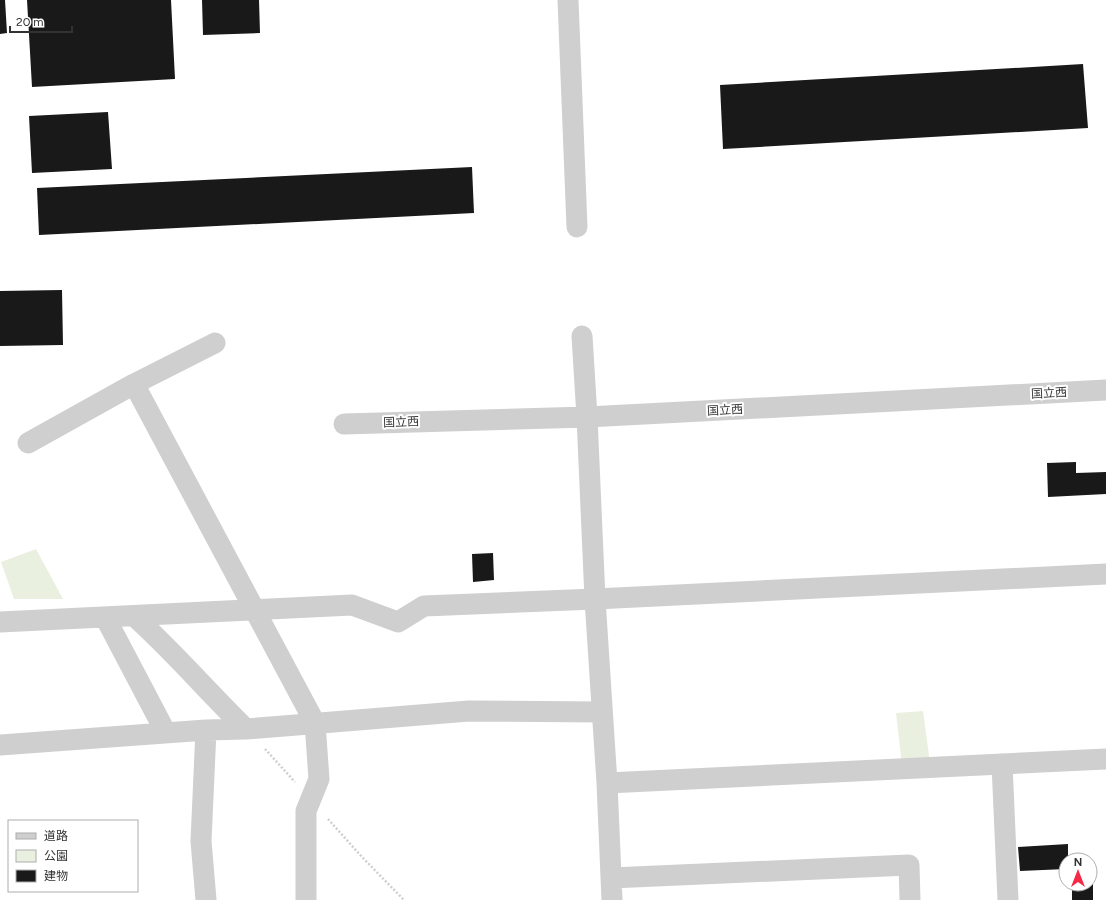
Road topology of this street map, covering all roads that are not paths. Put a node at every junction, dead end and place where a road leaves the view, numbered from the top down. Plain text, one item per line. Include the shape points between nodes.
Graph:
1 (568, 0) edge
2 (577, 227) dead end
3 (582, 336) dead end
4 (215, 343) dead end
5 (134, 384) junction
6 (1106, 390) edge
7 (587, 417) junction
8 (344, 424) dead end
9 (28, 443) dead end
10 (1106, 574) edge
11 (595, 599) junction
12 (255, 610) junction
13 (134, 616) junction
14 (105, 618) junction
15 (0, 622) edge
16 (602, 712) junction
17 (315, 723) junction
18 (246, 729) junction
19 (206, 730) junction
20 (166, 733) junction
21 (0, 745) edge
22 (1106, 759) edge
23 (1002, 764) junction
24 (607, 783) junction
25 (611, 878) junction
26 (206, 900) edge
27 (306, 900) edge
28 (612, 900) edge
29 (910, 900) edge
30 (1008, 900) edge

1 - 2 street
3 - 7 street
4 - 5 street
5 - 9 street
5 - 12 street
6 - 7 street, 国立西
7 - 8 street, 国立西
7 - 11 street
10 - 11 street
11 - 12 street via 424,606 398,622 352,606
11 - 16 street
12 - 13 street
12 - 17 street
13 - 14 street
13 - 18 street
14 - 15 street
14 - 20 street
16 - 17 street via 468,712
16 - 24 street
17 - 18 street
17 - 27 street via 319,780 306,811
18 - 19 street
19 - 20 street
19 - 26 street via 201,841
20 - 21 street
22 - 23 street
23 - 24 street
23 - 30 street
24 - 25 street
25 - 28 street
25 - 29 street via 908,865

